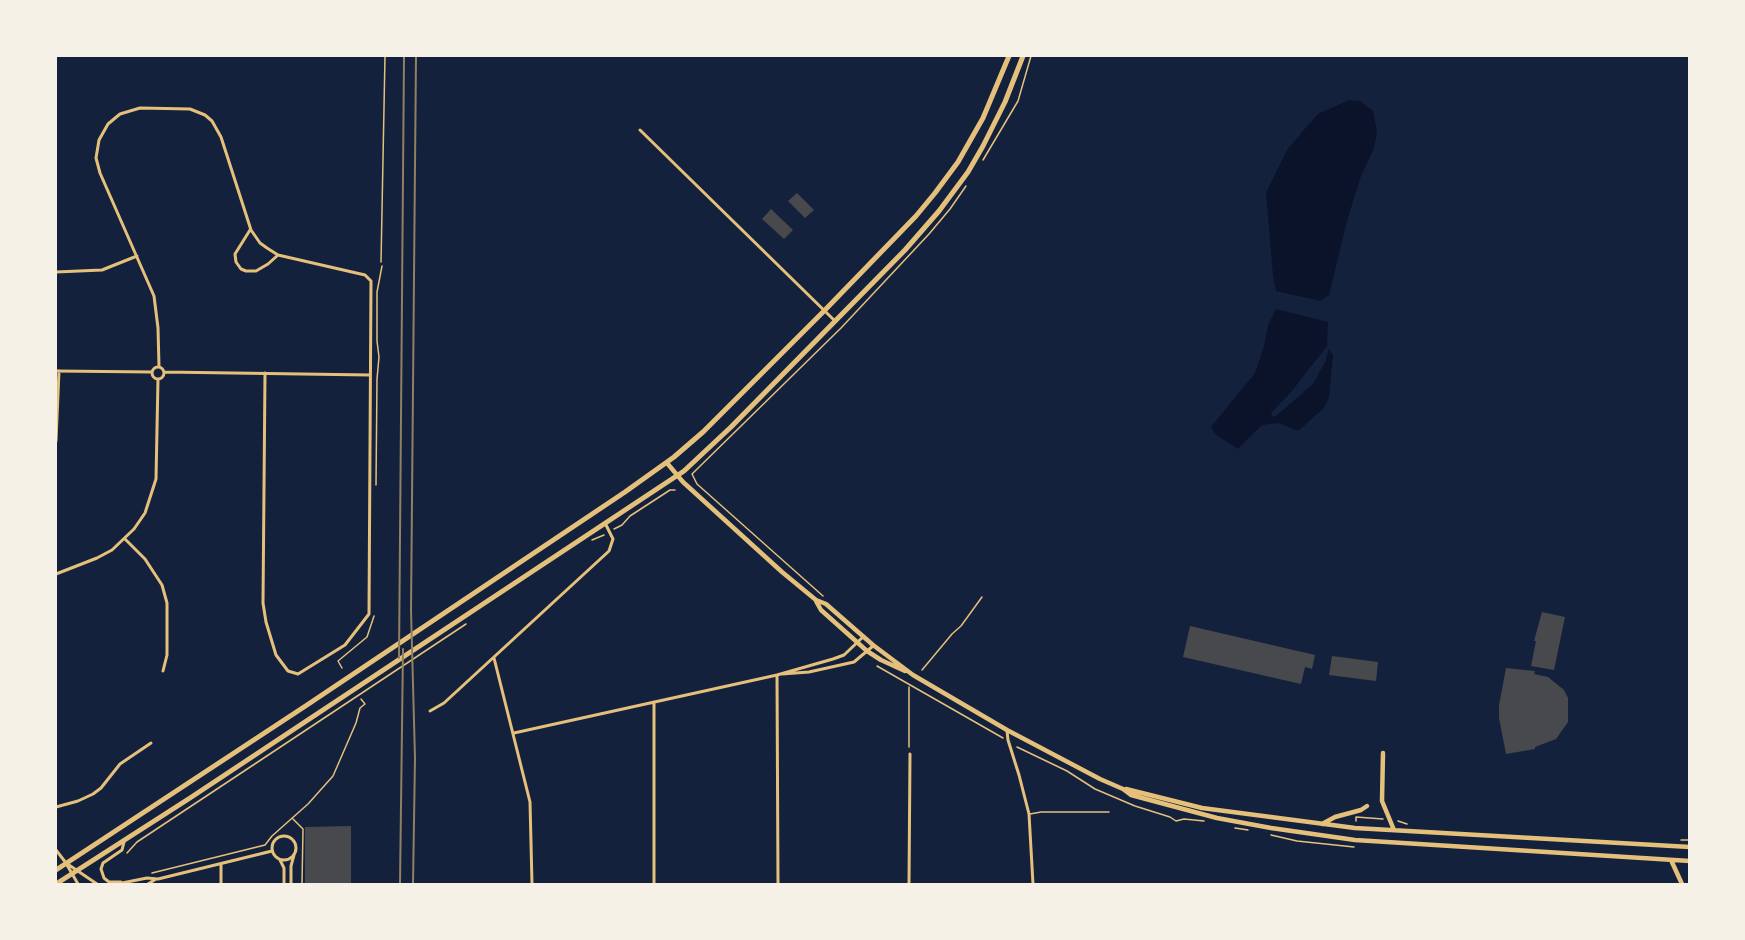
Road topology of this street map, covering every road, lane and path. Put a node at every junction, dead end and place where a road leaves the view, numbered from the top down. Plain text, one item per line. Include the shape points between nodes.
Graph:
1 (385, 56) edge
2 (1009, 56) edge
3 (1023, 56) edge
4 (640, 130) dead end
5 (251, 230) junction
6 (278, 255) junction
7 (137, 256) junction
8 (381, 262) dead end
9 (56, 272) edge
10 (825, 311) junction
11 (835, 321) junction
12 (841, 328) dead end
13 (159, 367) junction
14 (57, 371) edge
15 (152, 372) junction
16 (164, 372) junction
17 (265, 373) junction
18 (370, 375) junction
19 (158, 378) junction
20 (56, 441) edge
21 (667, 463) junction
22 (678, 476) junction
23 (675, 490) dead end
24 (605, 522) junction
25 (620, 526) dead end
26 (125, 539) junction
27 (56, 574) edge
28 (982, 597) dead end
29 (816, 600) junction
30 (830, 602) dead end
31 (863, 637) junction
32 (858, 643) junction
33 (873, 645) junction
34 (867, 651) junction
35 (417, 657) dead end
36 (494, 658) junction
37 (338, 661) dead end
38 (342, 668) dead end
39 (922, 670) dead end
40 (163, 671) dead end
41 (777, 675) junction
42 (913, 675) junction
43 (909, 687) dead end
44 (362, 699) dead end
45 (654, 702) junction
46 (430, 711) dead end
47 (1007, 730) junction
48 (514, 733) junction
49 (152, 743) dead end
50 (1383, 753) dead end
51 (910, 754) joint
52 (1123, 789) junction
53 (1367, 806) dead end
54 (56, 807) edge
55 (1109, 812) dead end
56 (1029, 814) junction
57 (292, 818) junction
58 (1356, 818) dead end
59 (1382, 819) dead end
60 (1322, 824) junction
61 (1394, 830) junction
62 (124, 840) junction
63 (1689, 847) edge
64 (56, 850) edge
65 (272, 851) junction
66 (128, 852) dead end
67 (295, 853) junction
68 (280, 860) junction
69 (1671, 860) junction
70 (1689, 861) edge
71 (66, 863) junction
72 (221, 864) junction
73 (56, 870) edge
74 (78, 870) junction
75 (146, 874) dead end
76 (72, 875) junction
77 (158, 879) junction
78 (132, 881) junction
79 (56, 885) edge
80 (78, 885) edge
81 (97, 885) edge
82 (117, 885) edge
83 (148, 885) edge
84 (158, 885) edge
85 (221, 885) edge
86 (284, 885) edge
87 (291, 885) edge
88 (302, 885) edge
89 (532, 885) edge
90 (654, 885) edge
91 (778, 885) edge
92 (909, 885) edge
93 (1033, 885) edge
94 (1682, 885) edge

1 - 8 lane
2 - 10 highway via 980,125 958,162 935,193
3 - 11 highway via 1005,102 956,190 905,250
4 - 10 street
5 - 6 street via 260,243
5 - 6 street via 235,254 241,269 256,271
5 - 7 street via 221,136 212,121 190,109 133,109 120,114 105,128 96,158
6 - 18 street via 365,274 371,281
7 - 9 street via 94,272
7 - 13 street via 156,304
10 - 11 street
10 - 21 highway
11 - 22 highway
12 - 30 path via 692,474 697,484
13 - 15 street
13 - 16 street
14 - 15 street
14 - 20 street
15 - 19 street
16 - 17 street
16 - 19 street
17 - 18 street
17 - 18 street via 263,603 276,655 294,674 302,673 345,645 369,614
19 - 26 street via 155,486 146,513
21 - 22 main road
21 - 71 highway
22 - 24 highway
22 - 29 main road
23 - 25 path
24 - 36 street via 613,539 609,551
24 - 62 highway
26 - 27 street via 104,555
26 - 40 street via 145,559 162,585 168,636
28 - 39 path
29 - 31 main road via 826,604
29 - 32 main road via 821,610
31 - 32 street
31 - 33 main road
32 - 34 main road
32 - 41 street via 844,655
33 - 34 street
33 - 42 main road
34 - 41 street via 854,662
34 - 42 main road
35 - 66 path via 137,842
36 - 46 street
36 - 48 street
37 - 38 path
41 - 45 street
41 - 91 street
42 - 47 main road
43 - 51 path
44 - 57 path via 365,704 333,776
45 - 48 street
45 - 90 street
47 - 52 main road
47 - 56 street
48 - 89 street via 530,802
49 - 54 street via 120,764 93,794
50 - 61 main road via 1382,801
51 - 92 street
52 - 60 main road via 1202,808
52 - 69 main road via 1131,795 1217,818 1354,840
53 - 60 main road
55 - 56 lane
56 - 93 street
57 - 75 path via 265,845
57 - 88 path via 303,829
58 - 59 path
60 - 61 main road
61 - 63 main road
62 - 74 highway
62 - 78 street via 122,850 103,863 101,871 109,882
64 - 71 street
65 - 67 street via 274,840 285,836 295,843
65 - 68 street
65 - 72 street
67 - 68 street via 290,859
67 - 87 street
68 - 86 street
69 - 70 main road
69 - 94 main road
71 - 73 highway
71 - 74 street
71 - 76 street
72 - 77 street
72 - 85 street
74 - 76 highway
74 - 81 street
76 - 79 highway
76 - 80 street
77 - 78 street
77 - 83 street
77 - 84 street
78 - 82 street

